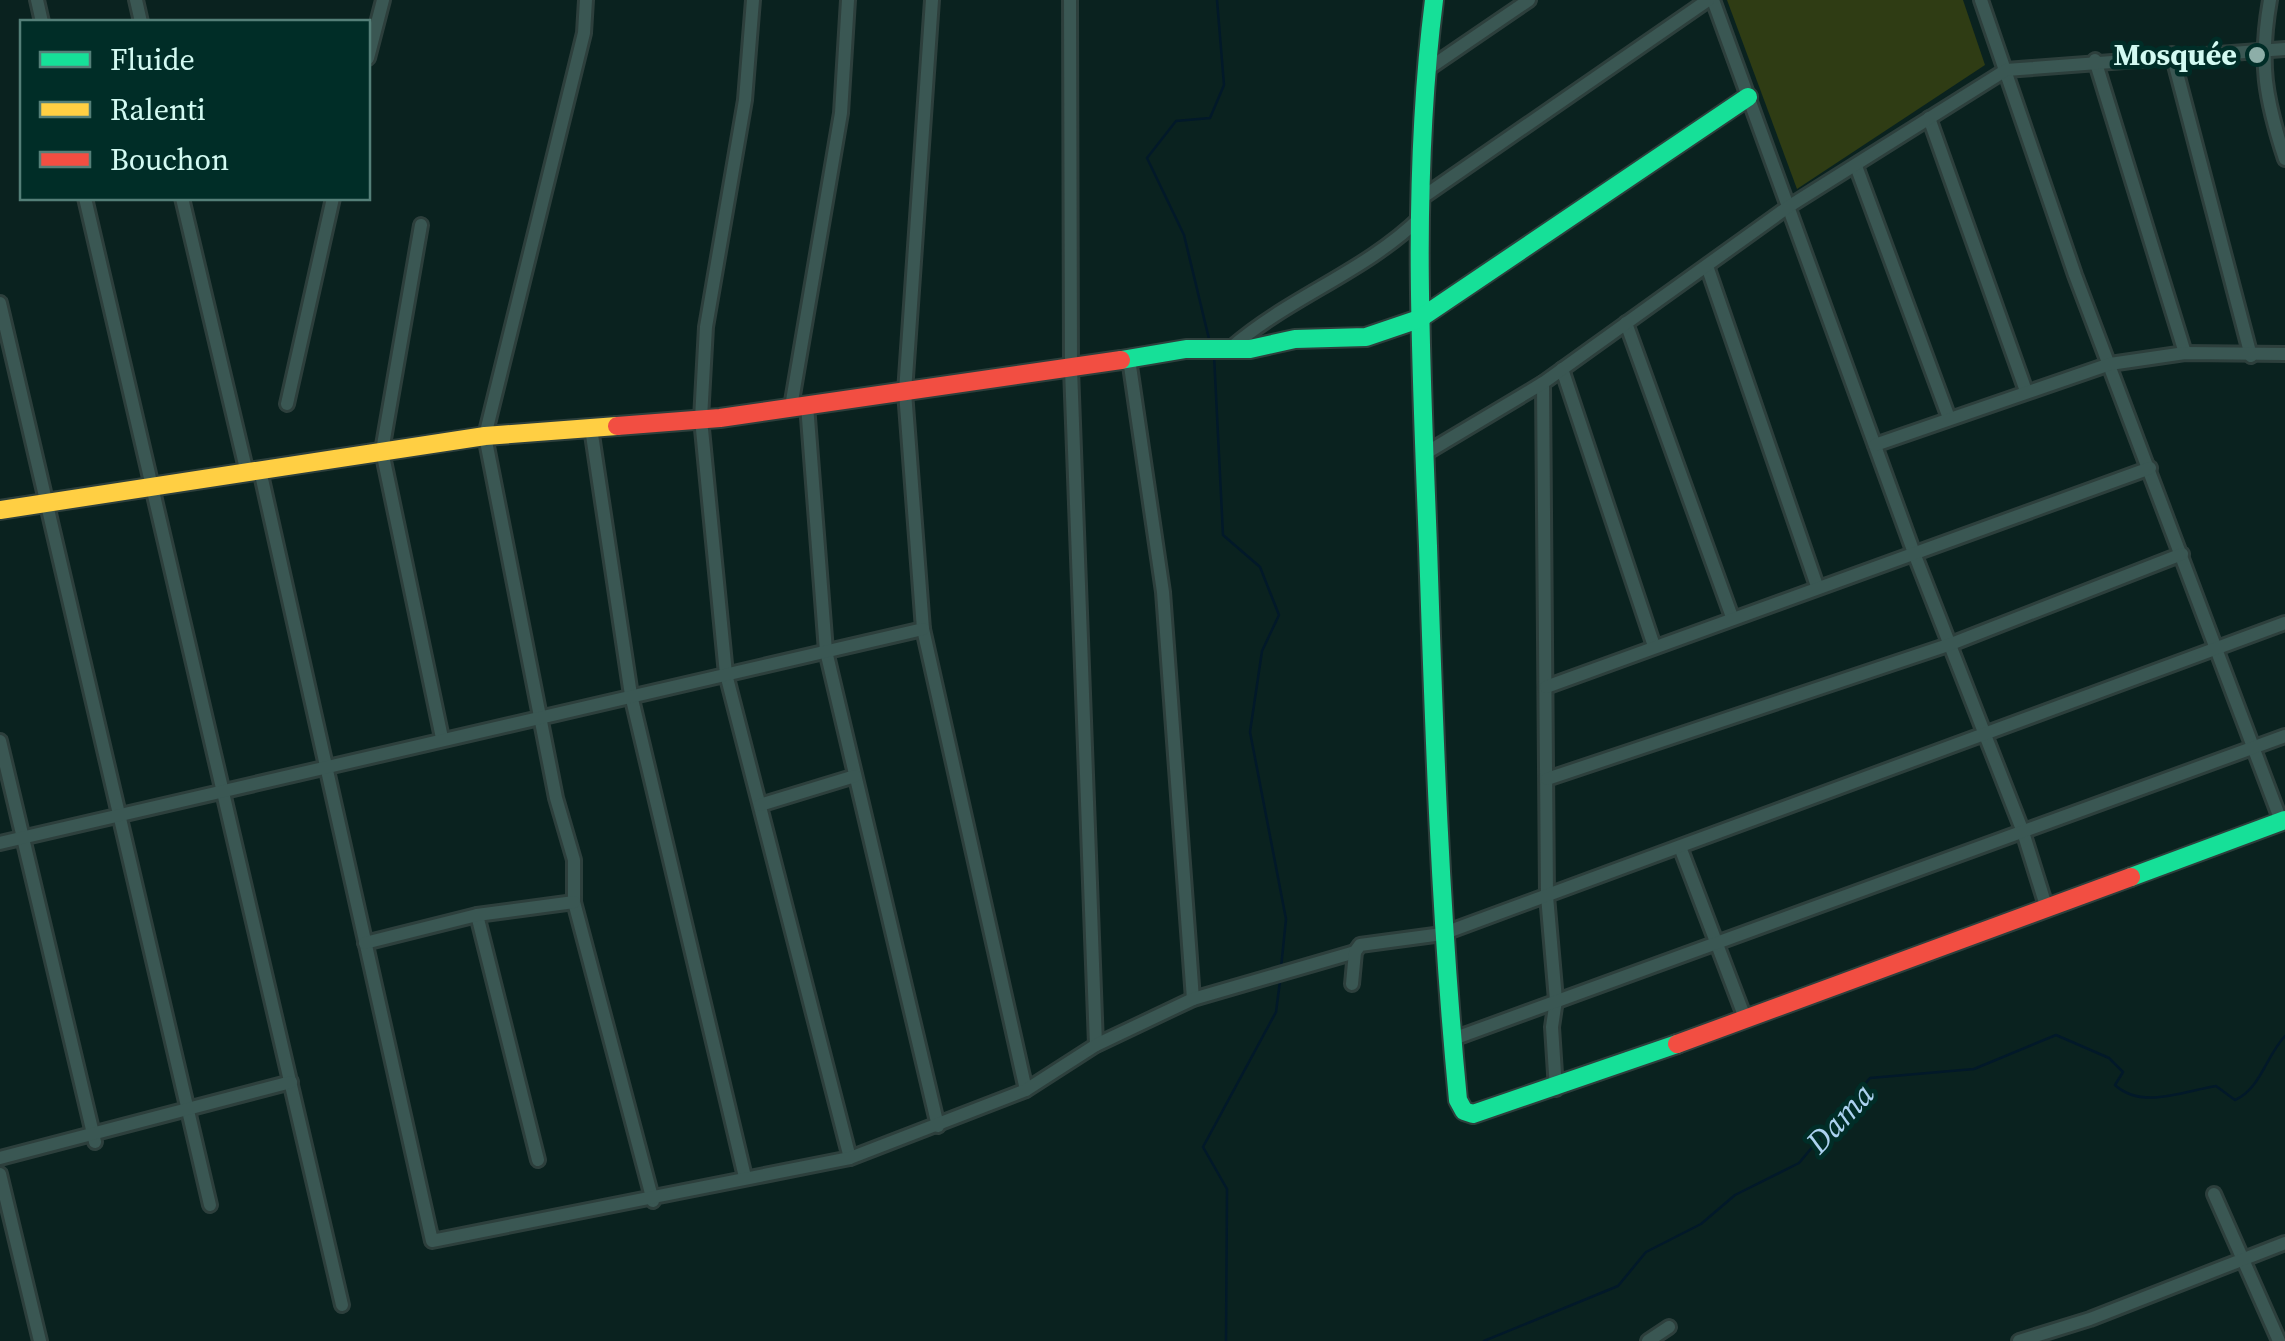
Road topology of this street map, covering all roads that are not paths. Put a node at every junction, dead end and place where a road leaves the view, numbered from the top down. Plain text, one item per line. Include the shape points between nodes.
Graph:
1 (586, 0) edge
2 (753, 0) edge
3 (848, 0) edge
4 (932, 0) edge
5 (1070, 0) edge
6 (1434, 0) edge
7 (1529, 0) edge
8 (1710, 0) edge
9 (1981, 0) edge
10 (2270, 0) edge
11 (378, 2) edge
12 (370, 47) edge
13 (2285, 49) edge
14 (2261, 50) junction
15 (2172, 54) junction
16 (2096, 60) junction
17 (2006, 70) junction
18 (1425, 71) junction
19 (1748, 97) junction
20 (1929, 118) junction
21 (2285, 159) edge
22 (1856, 166) junction
23 (1423, 197) junction
24 (85, 200) edge
25 (183, 200) edge
26 (333, 200) edge
27 (1788, 207) junction
28 (1421, 217) junction
29 (421, 225) dead end
30 (1707, 266) junction
31 (0, 303) edge
32 (1419, 319) junction
33 (1626, 323) junction
34 (1232, 347) junction
35 (2185, 353) junction
36 (2285, 354) edge
37 (2251, 356) junction
38 (1129, 359) junction
39 (2110, 364) junction
40 (1562, 369) junction
41 (1070, 370) junction
42 (1542, 383) junction
43 (2026, 391) junction
44 (905, 392) junction
45 (287, 404) dead end
46 (799, 406) junction
47 (1950, 418) junction
48 (702, 419) junction
49 (591, 428) junction
50 (485, 436) junction
51 (1875, 445) junction
52 (382, 451) junction
53 (1426, 453) junction
54 (2150, 468) junction
55 (253, 472) junction
56 (155, 488) junction
57 (48, 502) junction
58 (0, 510) edge
59 (1914, 554) junction
60 (2182, 554) junction
61 (1816, 586) junction
62 (1732, 617) junction
63 (2285, 624) edge
64 (923, 629) junction
65 (1951, 644) junction
66 (1654, 646) junction
67 (2217, 648) junction
68 (826, 651) junction
69 (726, 674) junction
70 (1546, 687) junction
71 (631, 695) junction
72 (539, 716) junction
73 (1984, 735) junction
74 (2285, 736) edge
75 (442, 738) junction
76 (0, 742) edge
77 (2252, 748) junction
78 (325, 764) junction
79 (856, 776) junction
80 (1547, 779) junction
81 (224, 788) junction
82 (760, 805) junction
83 (120, 814) junction
84 (2283, 820) edge
85 (2023, 832) junction
86 (23, 837) junction
87 (0, 843) edge
88 (1680, 846) junction
89 (1546, 896) junction
90 (574, 902) junction
91 (2047, 908) junction
92 (476, 914) junction
93 (1442, 934) junction
94 (1714, 942) junction
95 (365, 943) junction
96 (1354, 952) junction
97 (1352, 984) dead end
98 (1193, 999) junction
99 (1556, 1000) junction
100 (1745, 1018) junction
101 (1453, 1039) junction
102 (1096, 1045) junction
103 (291, 1082) junction
104 (1556, 1089) junction
105 (1026, 1090) junction
106 (188, 1108) junction
107 (938, 1126) junction
108 (94, 1136) junction
109 (0, 1158) edge
110 (850, 1158) junction
111 (538, 1160) dead end
112 (0, 1174) edge
113 (744, 1178) junction
114 (2214, 1194) dead end
115 (652, 1200) junction
116 (210, 1205) dead end
117 (2285, 1244) edge
118 (2243, 1258) junction
119 (342, 1305) dead end
120 (1670, 1328) dead end
121 (40, 1341) edge
122 (1648, 1341) edge
123 (2019, 1341) edge
124 (2279, 1341) edge

1 - 50 street via 584,33
2 - 48 street via 745,100 706,327
3 - 46 street via 841,113
4 - 44 street
5 - 41 street
6 - 18 street
7 - 18 street
8 - 19 street
8 - 23 street
9 - 17 street
10 - 14 street
11 - 12 street
13 - 14 street
14 - 15 street
14 - 21 street
15 - 16 street
15 - 37 street
16 - 17 street
16 - 35 street
17 - 20 street
17 - 39 street
18 - 23 street
19 - 27 street
19 - 32 street
20 - 22 street
20 - 43 street
22 - 27 street
22 - 47 street
23 - 28 street
24 - 56 street
25 - 55 street
26 - 45 street
27 - 30 street
27 - 51 street
28 - 32 street
28 - 34 street via 1384,250 1268,316
29 - 52 street
30 - 33 street
30 - 61 street
31 - 57 street
32 - 34 street via 1366,337
32 - 53 street
33 - 40 street
33 - 62 street
34 - 38 street
35 - 37 street
35 - 39 street
36 - 37 street
38 - 41 street
38 - 98 street via 1163,592
39 - 43 street
39 - 54 street
40 - 42 street
40 - 66 street
41 - 44 street
41 - 102 street
42 - 53 street
42 - 70 street
43 - 47 street
44 - 46 street
44 - 64 street
46 - 48 street
46 - 68 street
47 - 51 street
48 - 49 street
48 - 69 street
49 - 50 street
49 - 71 street
50 - 52 street
50 - 72 street
51 - 59 street
52 - 55 street
52 - 75 street
53 - 93 street
54 - 59 street
54 - 60 street
55 - 56 street
55 - 78 street
56 - 57 street
56 - 81 street
57 - 58 street
57 - 83 street
59 - 61 street
59 - 65 street
60 - 65 street
60 - 67 street
61 - 62 street
62 - 66 street
63 - 67 street
64 - 68 street
64 - 105 street
65 - 73 street
65 - 80 street
66 - 70 street
67 - 73 street
67 - 77 street
68 - 69 street
68 - 79 street
69 - 71 street
69 - 82 street
70 - 80 street
71 - 72 street
71 - 113 street
72 - 75 street
72 - 90 street via 574,860
73 - 85 street
73 - 88 street
74 - 77 street
75 - 78 street
76 - 86 street
77 - 84 street
77 - 85 street
78 - 81 street
78 - 95 street
79 - 82 street
79 - 107 street
80 - 89 street
81 - 83 street
81 - 103 street
82 - 110 street
83 - 86 street
83 - 106 street
84 - 91 street
85 - 91 street
85 - 94 street
86 - 87 street
86 - 108 street
88 - 89 street
88 - 94 street
89 - 93 street
89 - 99 street
90 - 92 street
90 - 115 street
91 - 100 street
92 - 95 street
92 - 111 street
93 - 96 street via 1373,942
93 - 101 street
94 - 99 street
94 - 100 street
95 - 115 street via 432,1242
96 - 97 street
96 - 98 street
98 - 102 street
99 - 101 street
99 - 104 street
100 - 104 street
101 - 104 street via 1464,1111 1473,1114
102 - 105 street
103 - 106 street
103 - 119 street
105 - 107 street
106 - 108 street
106 - 116 street
107 - 110 street
108 - 109 street
110 - 113 street
112 - 121 street
113 - 115 street
114 - 118 street
117 - 118 street
118 - 123 street
118 - 124 street
120 - 122 street

